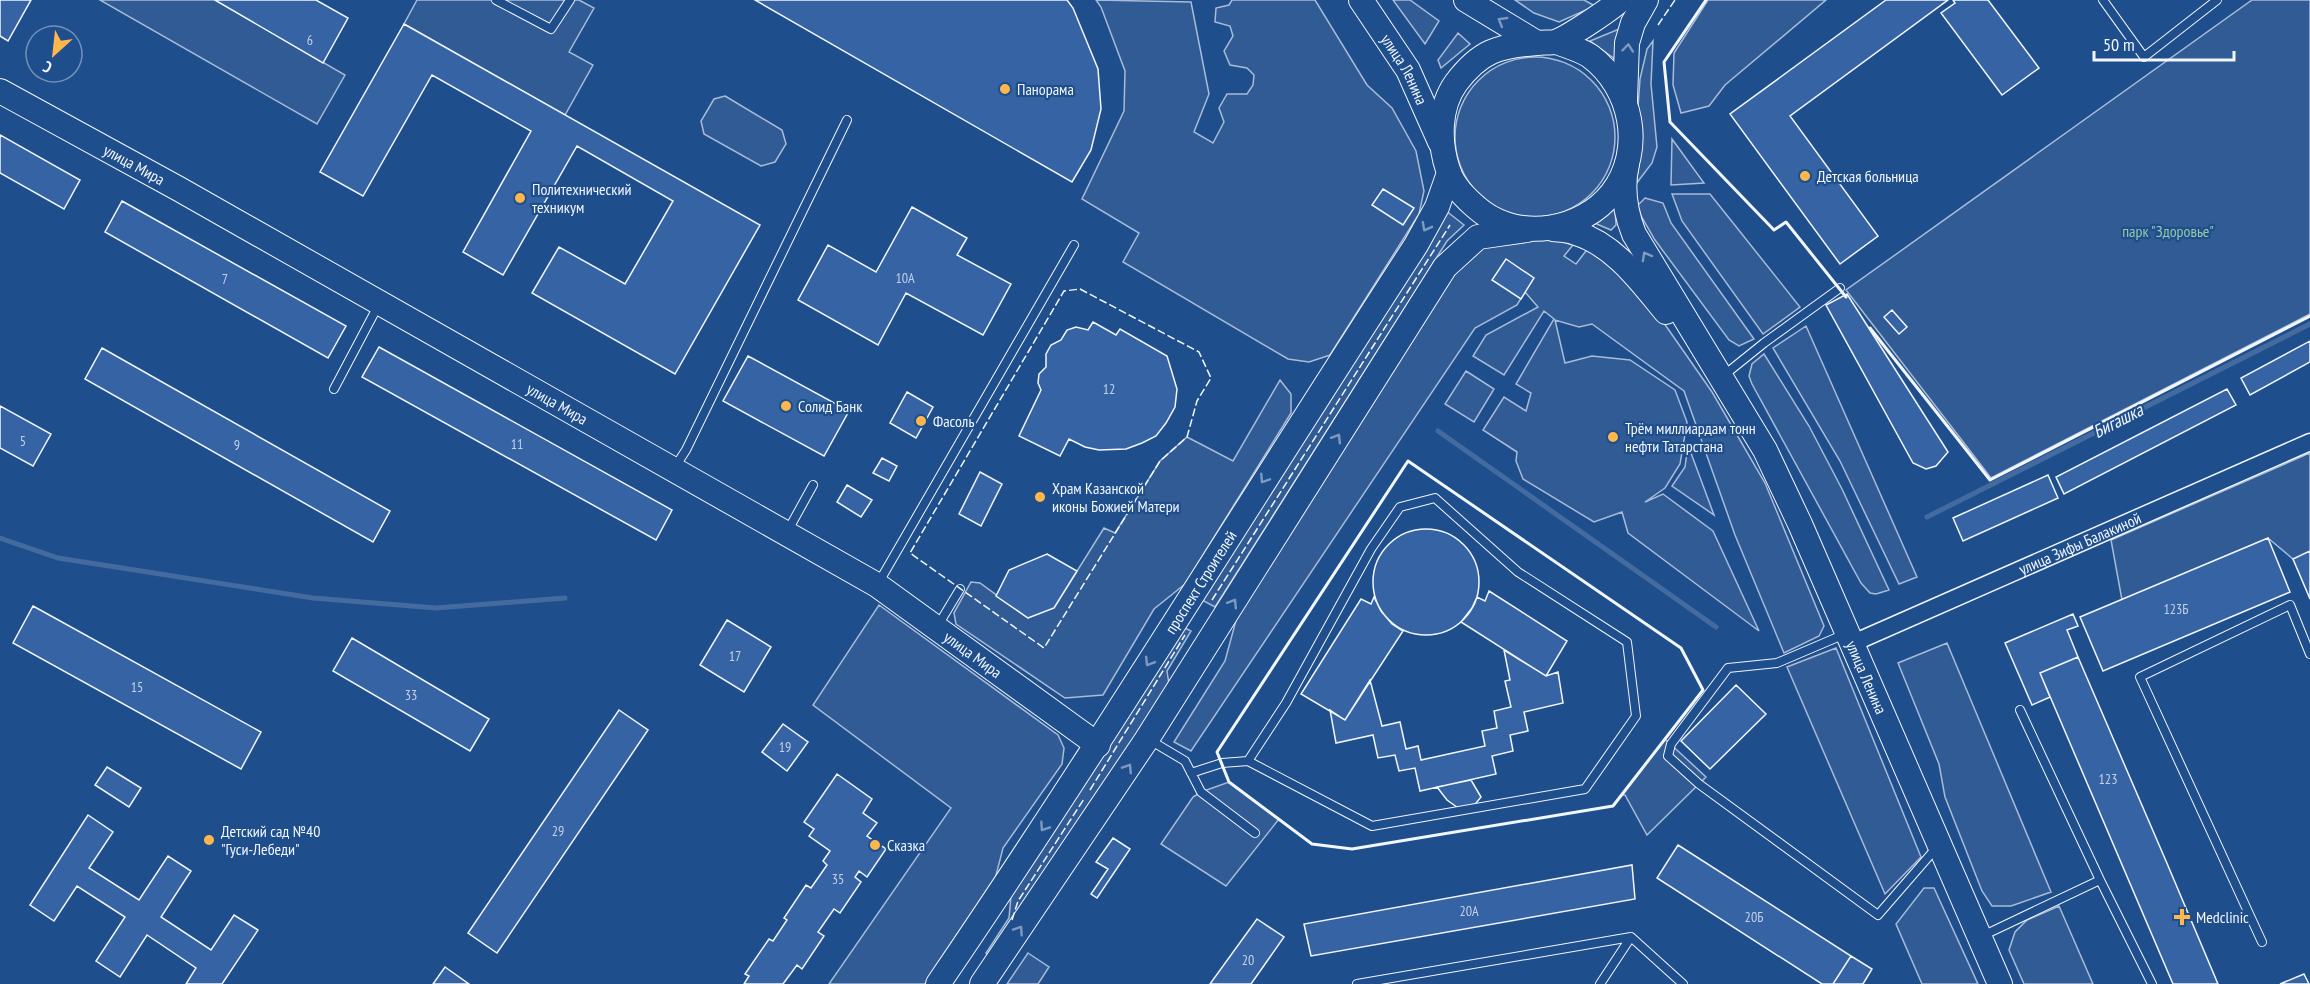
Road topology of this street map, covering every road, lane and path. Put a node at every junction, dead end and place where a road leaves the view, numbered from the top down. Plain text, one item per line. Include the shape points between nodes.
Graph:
1 (496, 0) edge
2 (570, 0) edge
3 (1361, 0) edge
4 (1466, 0) edge
5 (1620, 0) edge
6 (1646, 0) edge
7 (2103, 0) edge
8 (2217, 0) edge
9 (1547, 42) junction
10 (0, 91) edge
11 (1625, 100) junction
12 (847, 120) dead end
13 (1441, 144) junction
14 (1627, 164) junction
15 (1449, 173) junction
16 (1553, 229) junction
17 (1527, 230) junction
18 (1074, 245) dead end
19 (1840, 288) dead end
20 (379, 304) junction
21 (1722, 377) junction
22 (334, 389) dead end
23 (2310, 442) edge
24 (673, 470) junction
25 (813, 485) dead end
26 (786, 534) junction
27 (877, 585) junction
28 (960, 589) dead end
29 (1184, 606) junction
30 (1217, 627) junction
31 (937, 628) junction
32 (1849, 638) junction
33 (2310, 654) edge
34 (2020, 710) dead end
35 (1147, 739) junction
36 (1098, 745) junction
37 (1248, 761) junction
38 (1191, 773) junction
39 (1255, 833) dead end
40 (1939, 845) junction
41 (2100, 880) junction
42 (1632, 937) junction
43 (1980, 937) junction
44 (2262, 942) dead end
45 (957, 956) junction
46 (984, 981) edge
47 (1997, 983) edge
48 (938, 984) edge
49 (1357, 984) edge
50 (1362, 984) edge
51 (1600, 984) edge
52 (1683, 984) edge
53 (2152, 984) edge

1 - 2 lane via 551,29
3 - 13 street, улица Ленина via 1408,70
9 -> 4 street
5 - 9 street
11 -> 6 street via 1627,44
7 - 8 lane via 2144,57
9 - 11 street via 1589,55 1612,77
9 - 13 street via 1493,50 1472,64 1454,85 1442,116
10 - 20 street, улица Мира
11 - 14 street via 1631,130
12 - 24 lane
13 - 15 street
14 - 16 street via 1612,192 1592,212
21 -> 14 street via 1634,234 1626,211 1623,181
15 - 17 street via 1466,200 1493,220
15 -> 29 street, проспект Строителей via 1437,207 1416,245
16 - 17 street
16 - 21 street via 1577,232 1625,264
30 -> 17 street via 1445,267 1478,237
18 - 27 lane
19 - 21 lane
20 - 22 lane
20 - 24 street, улица Мира
21 - 32 street, улица Ленина via 1765,450
23 - 32 street, улица Зифы Балакиной
24 - 26 street, улица Мира
25 - 26 lane
26 - 27 street, улица Мира
27 - 31 street, улица Мира
28 - 31 lane
29 - 30 street
29 -> 36 street, проспект Строителей
30 - 35 street
31 - 36 street, улица Мира
32 - 40 street, улица Ленина
32 - 40 lane via 1777,663 1728,668 1671,744 1668,756 1699,784 1878,915
33 - 44 lane via 2290,605 2140,677
34 - 41 lane
35 - 38 lane via 1185,760
46 -> 35 street
36 -> 45 street, проспект Строителей
37 - 37 lane via 1372,826 1585,789 1636,716 1627,642 1518,572 1435,498 1400,507 1371,549 1286,703
37 - 38 lane via 1222,763
38 - 39 lane via 1201,792
40 - 43 street, улица Ленина
41 - 43 lane
41 - 53 lane
42 - 50 lane
42 - 51 lane
42 - 52 lane
43 - 47 street, улица Ленина
45 - 46 street
45 - 48 street, проспект Строителей
49 - 50 lane

